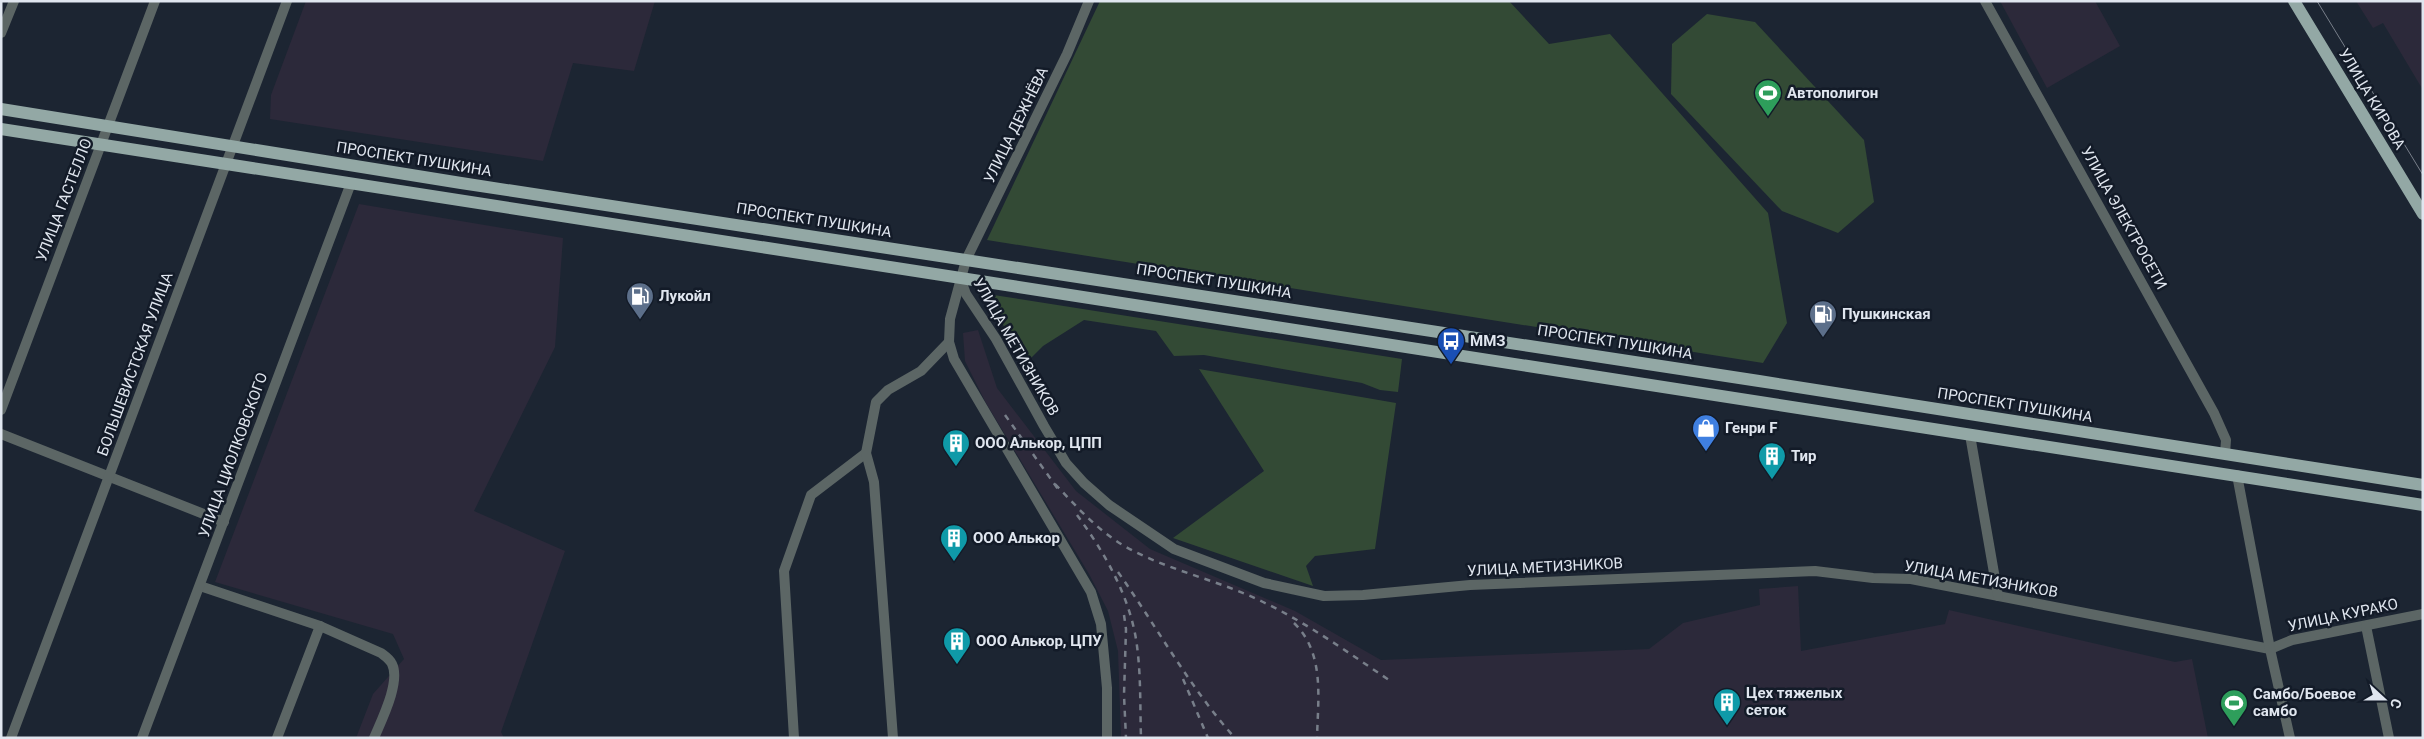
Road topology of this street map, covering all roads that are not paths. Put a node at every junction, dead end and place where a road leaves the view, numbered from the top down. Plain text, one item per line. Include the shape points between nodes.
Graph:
1 (14, 1) edge
2 (155, 1) edge
3 (287, 1) edge
4 (1089, 1) edge
5 (1985, 1) edge
6 (2294, 1) edge
7 (1, 32) edge
8 (1, 109) edge
9 (108, 126) junction
10 (1, 129) edge
11 (101, 144) junction
12 (232, 146) junction
13 (225, 164) junction
14 (351, 183) junction
15 (2423, 214) edge
16 (966, 260) junction
17 (960, 278) junction
18 (949, 342) junction
19 (1759, 381) junction
20 (1755, 402) junction
21 (1, 410) edge
22 (1, 434) edge
23 (1970, 435) junction
24 (866, 453) junction
25 (2225, 454) junction
26 (2237, 475) junction
27 (109, 477) junction
28 (2423, 485) edge
29 (2423, 505) edge
30 (224, 522) junction
31 (200, 586) junction
32 (1998, 596) junction
33 (2423, 614) edge
34 (320, 626) junction
35 (2366, 626) junction
36 (2270, 648) junction
37 (11, 738) edge
38 (142, 738) edge
39 (277, 738) edge
40 (374, 738) edge
41 (794, 738) edge
42 (892, 738) edge
43 (1107, 738) edge
44 (2290, 738) edge
45 (2389, 738) edge

1 - 7 street
2 - 9 street, УЛИЦА ГАСТЕЛЛО
3 - 12 street, БОЛЬШЕВИСТСКАЯ УЛИЦА
4 - 16 street, УЛИЦА ДЕЖНЁВА via 1067,54
5 - 25 street, УЛИЦА ЭЛЕКТРОСЕТИ via 2214,413 2226,440
6 - 15 main road, УЛИЦА КИРОВА
8 - 9 main road, ПРОСПЕКТ ПУШКИНА
9 - 11 street, УЛИЦА ГАСТЕЛЛО
9 - 12 main road, ПРОСПЕКТ ПУШКИНА
10 - 11 main road
11 - 13 main road
11 - 21 street, УЛИЦА ГАСТЕЛЛО
12 - 13 street, БОЛЬШЕВИСТСКАЯ УЛИЦА
12 - 16 main road, ПРОСПЕКТ ПУШКИНА
13 - 14 main road
13 - 27 street, БОЛЬШЕВИСТСКАЯ УЛИЦА
14 - 17 main road
14 - 30 street, УЛИЦА ЦИОЛКОВСКОГО
16 - 17 street, УЛИЦА ДЕЖНЁВА
16 - 19 main road, ПРОСПЕКТ ПУШКИНА
17 - 18 street, УЛИЦА ДЕЖНЁВА via 950,319
17 - 20 main road
17 - 32 street, УЛИЦА МЕТИЗНИКОВ via 966,294 996,339 1066,463 1084,483 1109,505 1174,549 1264,583 1324,596 1470,585 1815,571 1911,579
18 - 24 street via 921,371 888,390 876,402
18 - 43 street via 954,359 1091,592 1101,624 1107,688
19 - 20 main road
19 - 25 main road, ПРОСПЕКТ ПУШКИНА
20 - 23 main road
22 - 27 street
23 - 26 main road
23 - 32 street
24 - 41 street via 811,496 784,571
24 - 42 street via 874,482
25 - 28 main road, ПРОСПЕКТ ПУШКИНА
26 - 29 main road
26 - 36 street
27 - 30 street
27 - 37 street, БОЛЬШЕВИСТСКАЯ УЛИЦА
30 - 31 street, УЛИЦА ЦИОЛКОВСКОГО
31 - 34 street
31 - 38 street, УЛИЦА ЦИОЛКОВСКОГО
32 - 36 street, УЛИЦА МЕТИЗНИКОВ
33 - 35 street, УЛИЦА КУРАКО
34 - 39 street
34 - 40 street via 381,653 393,666 390,700
35 - 36 street, УЛИЦА КУРАКО via 2292,640
35 - 45 street
36 - 44 street

